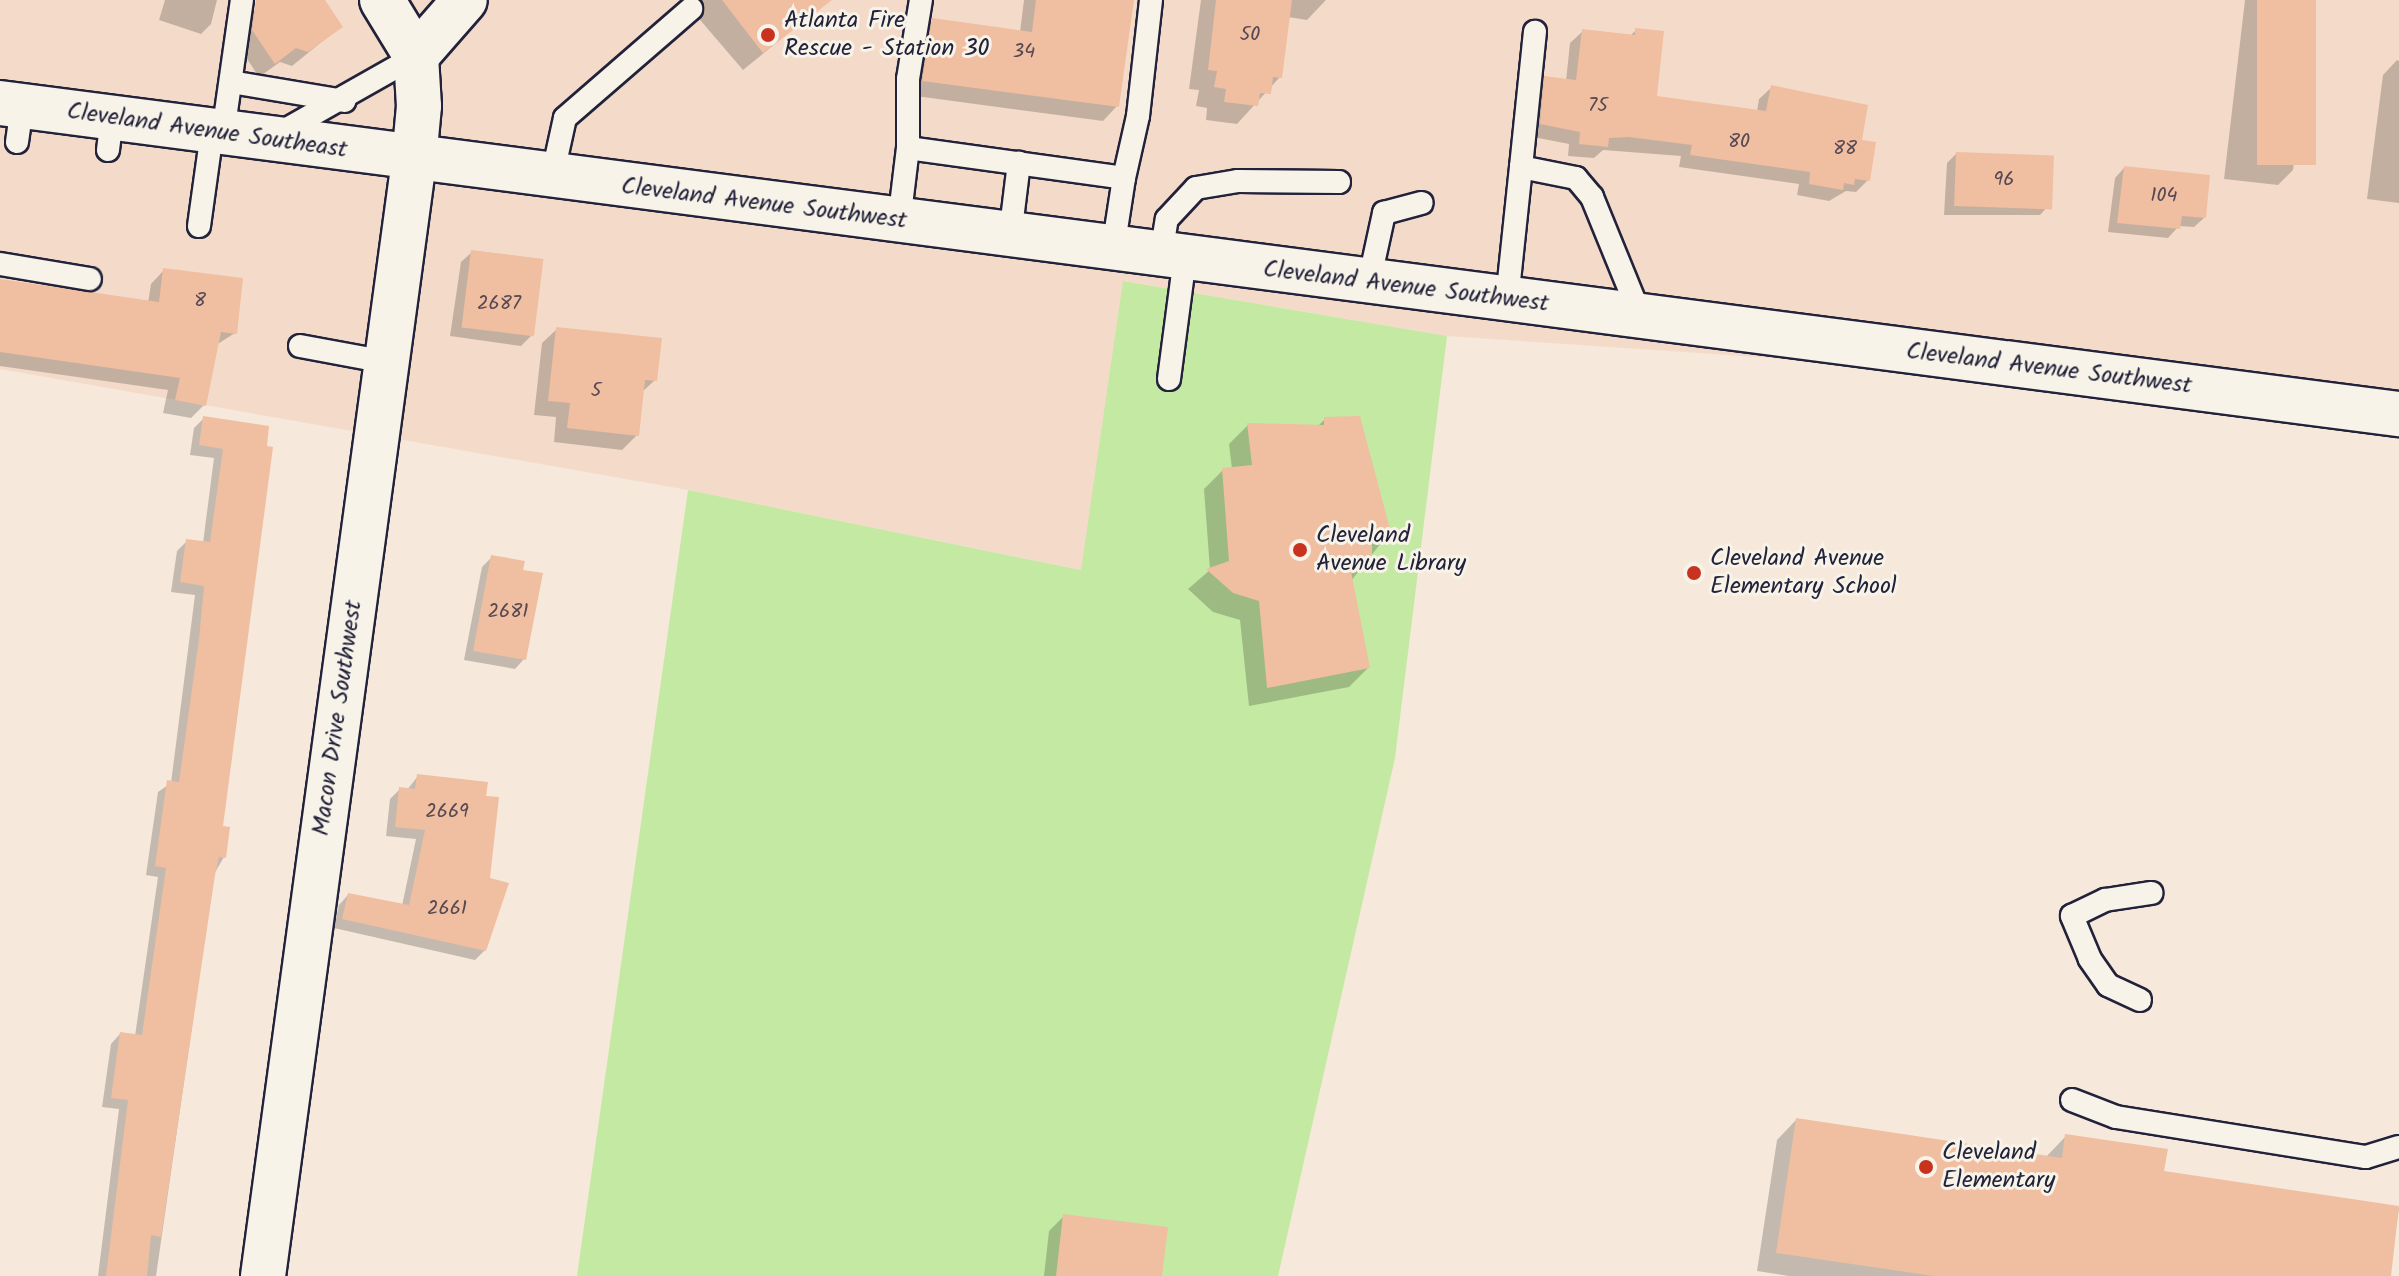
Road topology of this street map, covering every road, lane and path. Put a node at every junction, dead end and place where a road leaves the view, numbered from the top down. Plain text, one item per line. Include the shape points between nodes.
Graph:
1 (242, 0) edge
2 (382, 0) edge
3 (465, 0) edge
4 (921, 0) edge
5 (1151, 0) edge
6 (691, 9) dead end
7 (1535, 32) dead end
8 (416, 56) junction
9 (231, 82) junction
10 (344, 101) junction
11 (13, 117) edge
12 (217, 132) junction
13 (267, 139) junction
14 (908, 148) junction
15 (414, 160) junction
16 (1019, 163) junction
17 (1521, 167) junction
18 (552, 177) junction
19 (1124, 178) junction
20 (1339, 182) dead end
21 (1422, 203) dead end
22 (899, 222) junction
23 (199, 226) dead end
24 (1010, 236) junction
25 (1113, 249) junction
26 (1173, 257) junction
27 (0, 264) edge
28 (90, 279) dead end
29 (1369, 282) junction
30 (1507, 300) junction
31 (1641, 317) junction
32 (300, 346) dead end
33 (386, 362) junction
34 (1169, 379) dead end
35 (2399, 414) edge
36 (2151, 893) dead end
37 (2140, 1000) dead end
38 (2072, 1100) dead end
39 (2399, 1147) edge
40 (263, 1276) edge

1 - 9 lane
2 - 8 main road
3 - 8 main road
4 - 14 lane via 908,79
5 - 19 lane via 1138,116
6 - 18 lane via 565,118
7 - 17 lane
8 - 10 lane
8 - 15 main road, Macon Drive Southwest
9 - 10 lane
9 - 12 lane
10 - 13 lane
11 - 12 main road, Cleveland Avenue Southeast via 110,134
12 - 13 main road, Cleveland Avenue Southeast
12 - 23 lane
13 - 15 main road, Cleveland Avenue Southeast
14 - 16 lane
14 - 22 lane
15 - 18 main road, Cleveland Avenue Southwest
15 - 33 main road, Macon Drive Southwest
16 - 19 lane
16 - 24 lane
17 - 30 lane
17 - 31 lane via 1576,178 1592,197
18 - 22 main road, Cleveland Avenue Southwest
19 - 25 lane
20 - 26 lane via 1238,181 1196,188 1167,219
21 - 29 lane via 1384,213
22 - 24 main road, Cleveland Avenue Southwest
24 - 25 main road, Cleveland Avenue Southwest
25 - 26 main road, Cleveland Avenue Southwest
26 - 29 main road, Cleveland Avenue Southwest
26 - 34 lane
27 - 28 lane
29 - 30 main road, Cleveland Avenue Southwest
30 - 31 main road, Cleveland Avenue Southwest
31 - 35 main road, Cleveland Avenue Southwest
32 - 33 lane
33 - 40 main road, Macon Drive Southwest
36 - 37 lane via 2105,900 2072,916 2108,985
38 - 39 lane via 2116,1117 2366,1157

